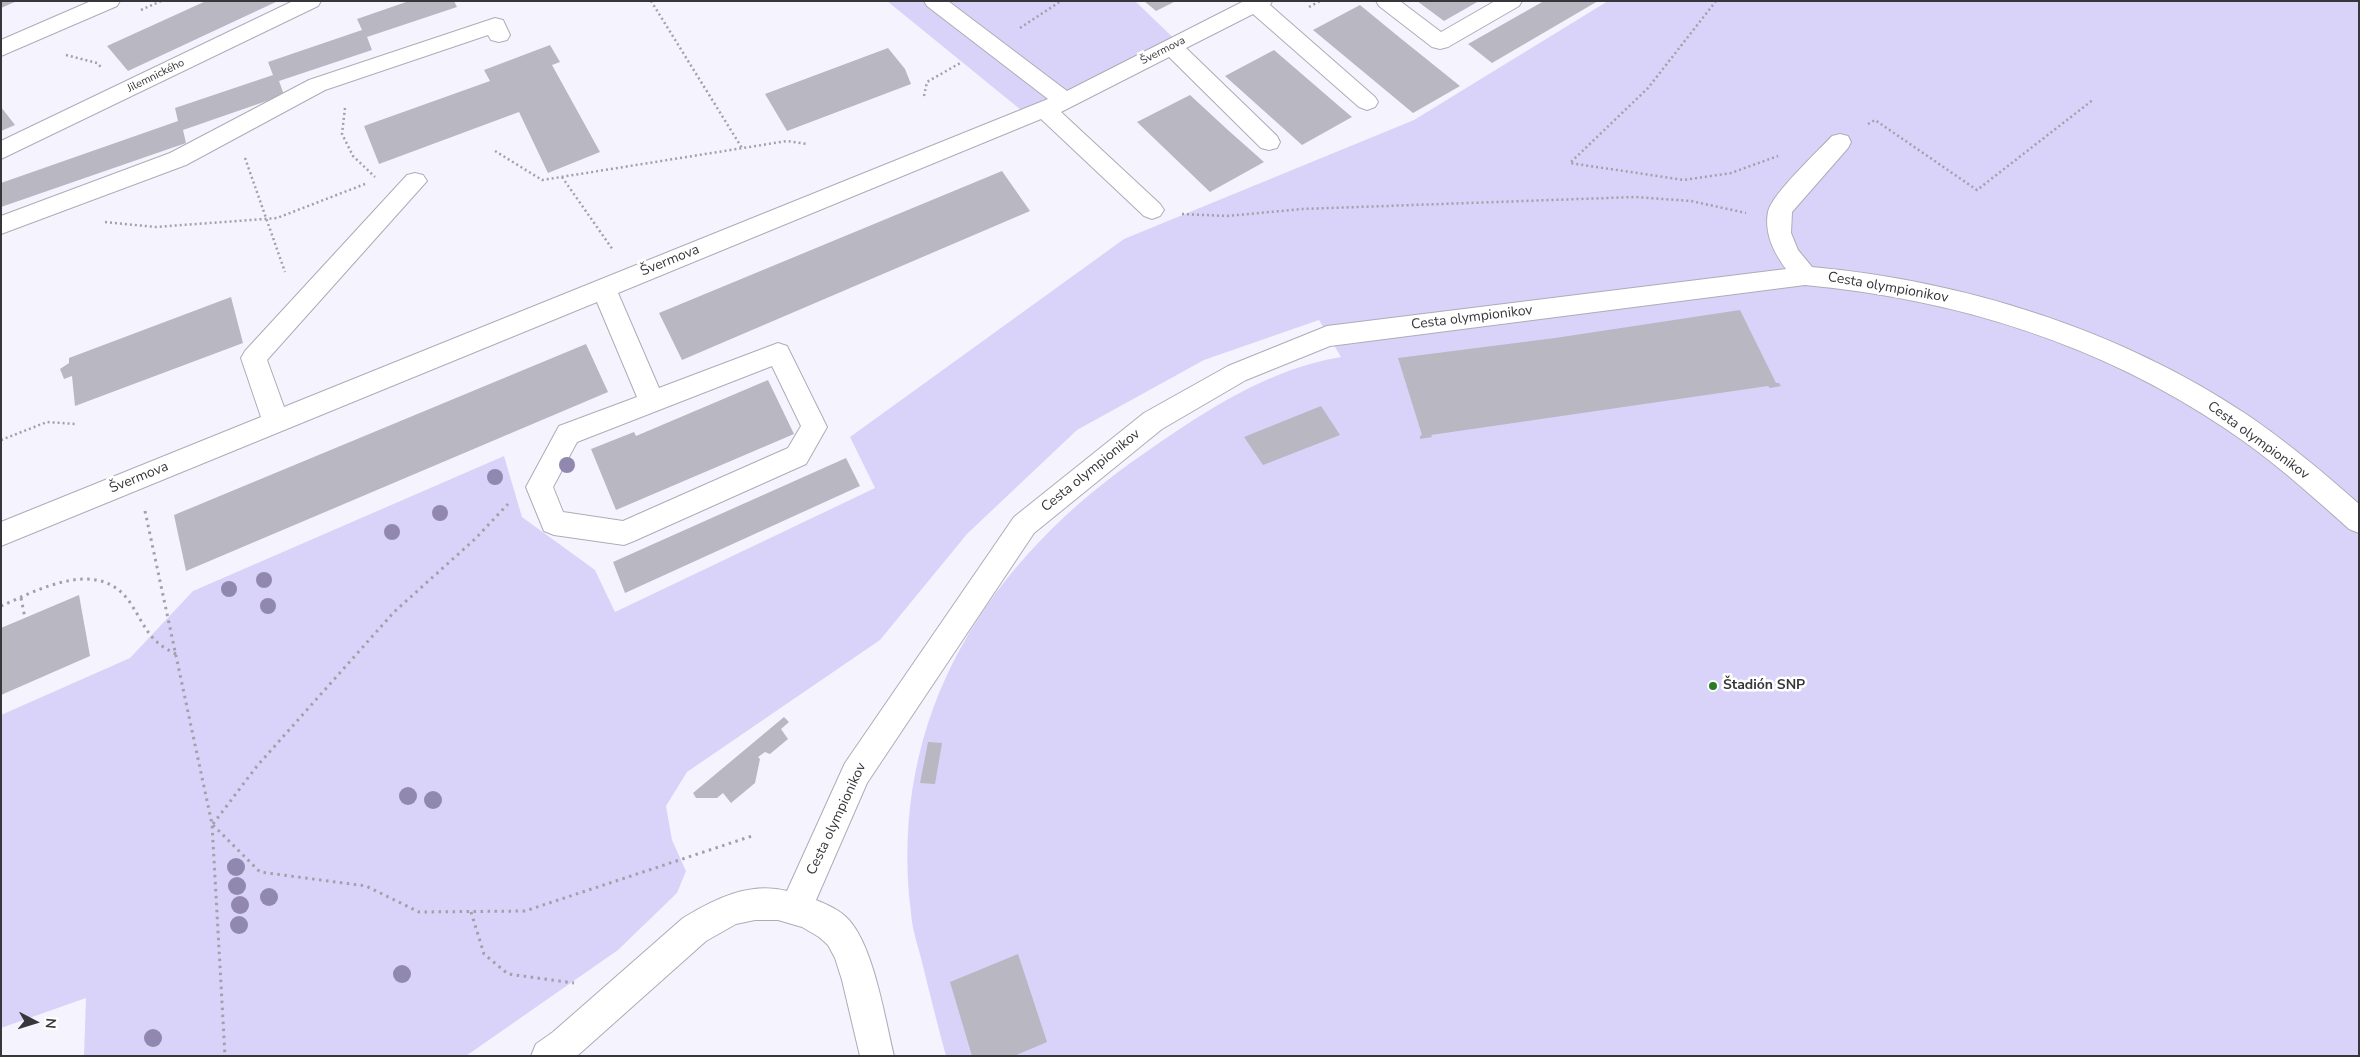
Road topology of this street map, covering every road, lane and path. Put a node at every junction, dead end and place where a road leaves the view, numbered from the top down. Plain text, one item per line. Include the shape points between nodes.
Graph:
1 (110, 1) edge
2 (312, 1) edge
3 (651, 1) edge
4 (934, 1) edge
5 (1062, 1) edge
6 (1386, 1) edge
7 (1512, 1) edge
8 (1716, 1) edge
9 (1258, 3) edge
10 (1014, 31) dead end
11 (499, 35) dead end
12 (1172, 47) junction
13 (1, 49) edge
14 (60, 54) dead end
15 (968, 59) dead end
16 (357, 71) junction
17 (124, 92) junction
18 (924, 96) dead end
19 (2094, 99) dead end
20 (1367, 102) dead end
21 (1055, 105) junction
22 (234, 129) junction
23 (1269, 142) dead end
24 (1840, 142) joint
25 (807, 144) dead end
26 (742, 148) junction
27 (1, 151) edge
28 (495, 151) dead end
29 (1822, 163) junction
30 (562, 177) junction
31 (415, 182) dead end
32 (1152, 210) joint
33 (266, 218) junction
34 (98, 221) dead end
35 (1, 225) edge
36 (1780, 233) junction
37 (615, 253) dead end
38 (1805, 276) junction
39 (603, 288) junction
40 (298, 309) junction
41 (652, 402) junction
42 (276, 422) junction
43 (76, 424) dead end
44 (1, 440) edge
45 (139, 478) junction
46 (539, 487) junction
47 (2359, 521) edge
48 (1, 534) edge
49 (21, 598) junction
50 (1, 606) edge
51 (25, 618) dead end
52 (176, 654) junction
53 (212, 824) junction
54 (755, 835) dead end
55 (796, 908) junction
56 (471, 912) junction
57 (575, 983) dead end
58 (225, 1056) edge
59 (548, 1056) edge
60 (877, 1056) edge

1 - 13 street
2 - 17 street, Jilemnického
3 - 26 path
4 - 21 street
5 - 10 path
6 - 7 street via 1440,42
8 - 29 path via 1648,88 1570,163 1684,180 1731,173 1794,150
9 - 12 street, Švermova
9 - 20 street
11 - 16 street via 495,25
12 - 21 street, Švermova
12 - 23 street
14 - 17 path via 98,63
15 - 18 path via 927,82
16 - 22 street via 316,85
16 - 33 path via 345,107 342,134 353,156 377,180 277,218
17 - 27 street, Jilemnického
19 - 24 path via 1977,190 1875,120
21 - 32 street
21 - 39 street, Švermova
22 - 33 path
22 - 35 street via 178,159
24 - 29 street
25 - 26 path via 787,141
26 - 30 path
28 - 30 path via 542,180
29 - 36 street via 1780,211
30 - 37 path
31 - 40 street
32 - 36 path via 1196,217 1299,209 1623,197 1732,208 1756,216
33 - 34 path via 156,227
33 - 40 path
36 - 38 street via 1788,254
38 - 47 street, Cesta olympionikov via 1844,278 1979,305 2139,366 2217,409 2296,465
38 - 55 street, Cesta olympionikov via 1327,336 1237,373 1153,421 1024,525 856,773
39 - 41 street
39 - 42 street, Švermova
40 - 42 street via 254,358
41 - 46 street via 568,434
41 - 46 street via 778,353 814,428 797,456 624,532 554,523
42 - 45 street, Švermova
43 - 44 path via 47,422
45 - 48 street, Švermova
45 - 52 path
46 - 53 path via 522,490 475,539 394,612 257,766
49 - 50 path
49 - 51 path
49 - 52 path via 54,584 78,579 105,580 126,597 157,644
52 - 53 path
53 - 56 path via 260,872 366,886 419,912
53 - 58 path
54 - 56 path via 526,911
55 - 59 street via 761,902 730,909 695,928
55 - 60 street via 824,920 842,938 852,962
56 - 57 path via 484,954 508,974

